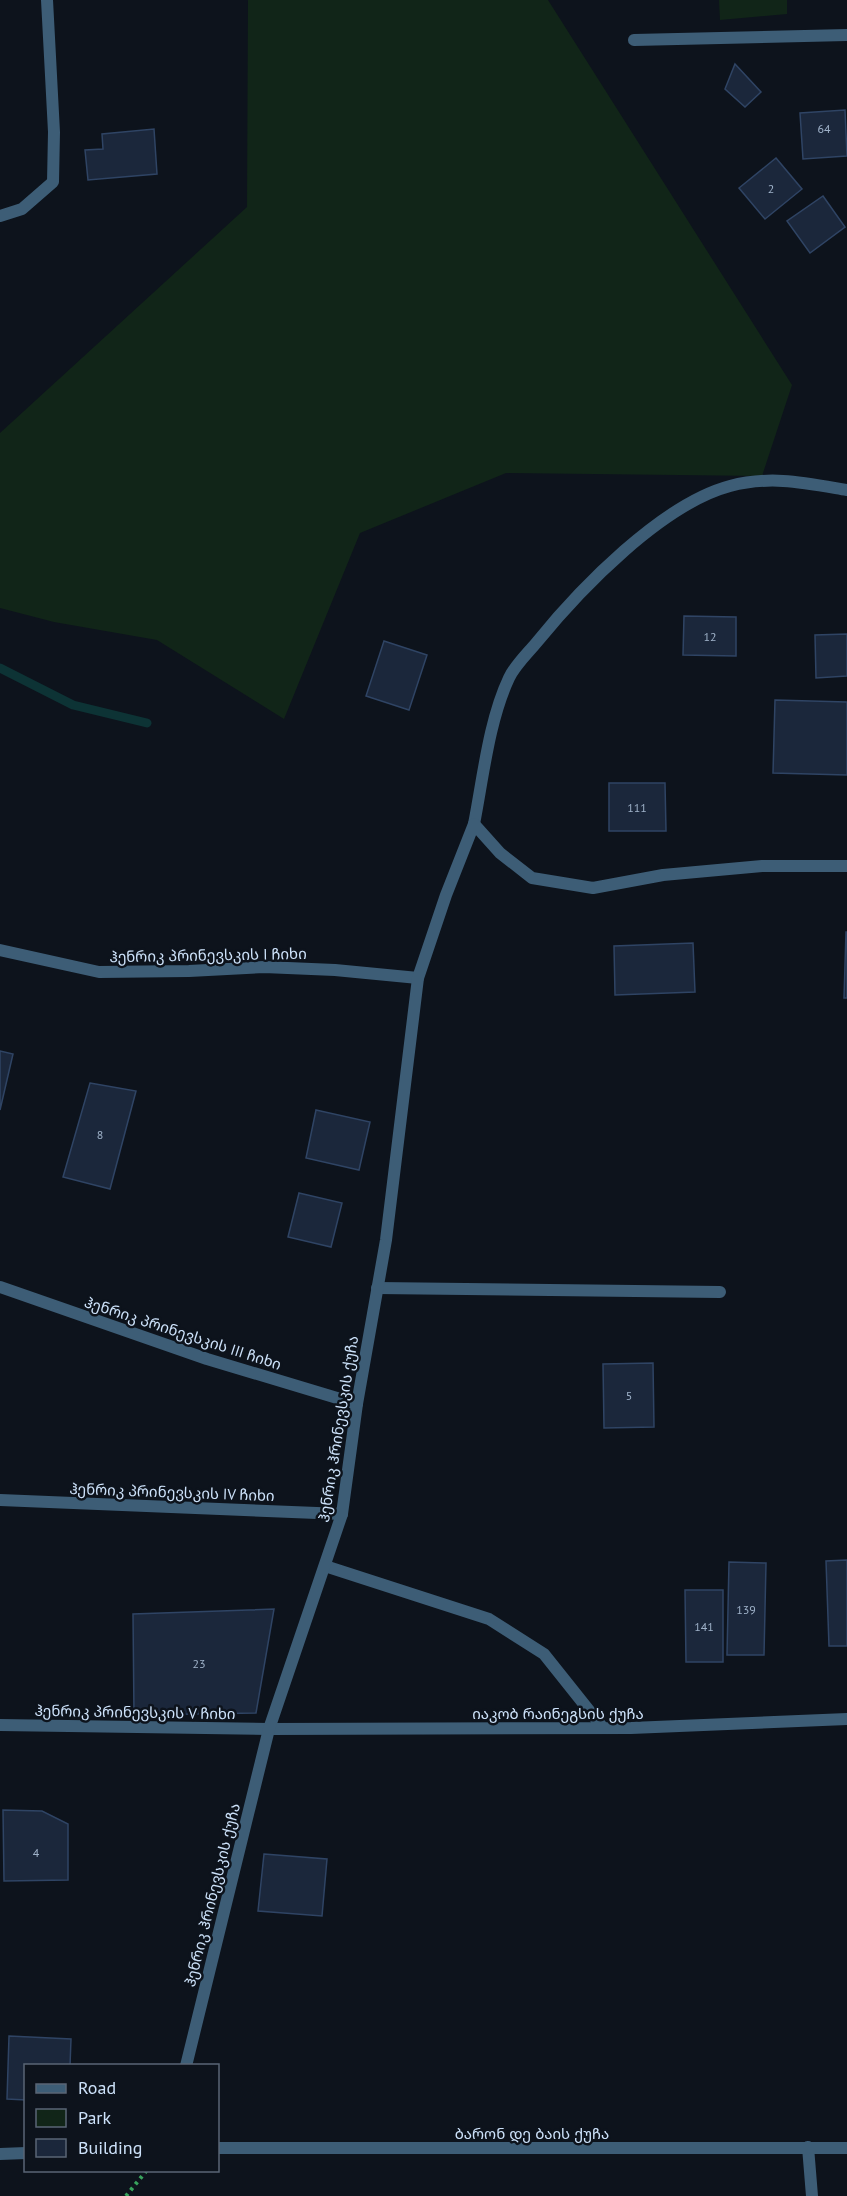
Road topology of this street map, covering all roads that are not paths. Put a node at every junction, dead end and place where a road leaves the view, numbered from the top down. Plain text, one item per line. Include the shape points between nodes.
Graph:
1 (47, 0) edge
2 (847, 35) edge
3 (634, 40) dead end
4 (0, 216) edge
5 (847, 490) edge
6 (474, 824) junction
7 (847, 866) edge
8 (0, 950) edge
9 (418, 978) junction
10 (0, 1287) edge
11 (377, 1288) junction
12 (720, 1292) dead end
13 (357, 1404) junction
14 (0, 1500) edge
15 (342, 1514) junction
16 (325, 1566) junction
17 (847, 1719) edge
18 (0, 1725) edge
19 (603, 1728) junction
20 (269, 1729) junction
21 (186, 2064) edge
22 (808, 2147) junction
23 (219, 2148) edge
24 (847, 2148) edge
25 (24, 2153) edge
26 (0, 2154) edge
27 (812, 2196) edge

1 - 4 street via 53,182 22,209
2 - 3 street
5 - 6 street, ჰენრიკ ჰრინევსკის ქუჩა via 781,479 730,486 692,501 632,544 565,608 510,675 499,700
6 - 7 street via 500,853 532,878 593,888 674,874 762,866
6 - 9 street, ჰენრიკ ჰრინევსკის ქუჩა
8 - 9 street, ჰენრიკ პრინევსკის I ჩიხი via 99,972 264,967
9 - 11 street, ჰენრიკ ჰრინევსკის ქუჩა
10 - 13 street, ჰენრიკ პრინევსკის III ჩიხი via 207,1359
11 - 12 street
11 - 13 street, ჰენრიკ ჰრინევსკის ქუჩა
13 - 15 street, ჰენრიკ ჰრინევსკის ქუჩა
14 - 15 street, ჰენრიკ პრინევსკის IV ჩიხი
15 - 16 street, ჰენრიკ ჰრინევსკის ქუჩა
16 - 19 street via 489,1619 544,1654
16 - 20 street, ჰენრიკ ჰრინევსკის ქუჩა
17 - 19 street, იაკობ რაინეგსის ქუჩა
18 - 20 street, ჰენრიკ პრინევსკის V ჩიხი
19 - 20 street, იაკობ რაინეგსის ქუჩა
20 - 21 street, ჰენრიკ ჰრინევსკის ქუჩა
22 - 23 street, ბარონ დე ბაის ქუჩა
22 - 24 street, ბარონ დე ბაის ქუჩა
22 - 27 street
25 - 26 street

